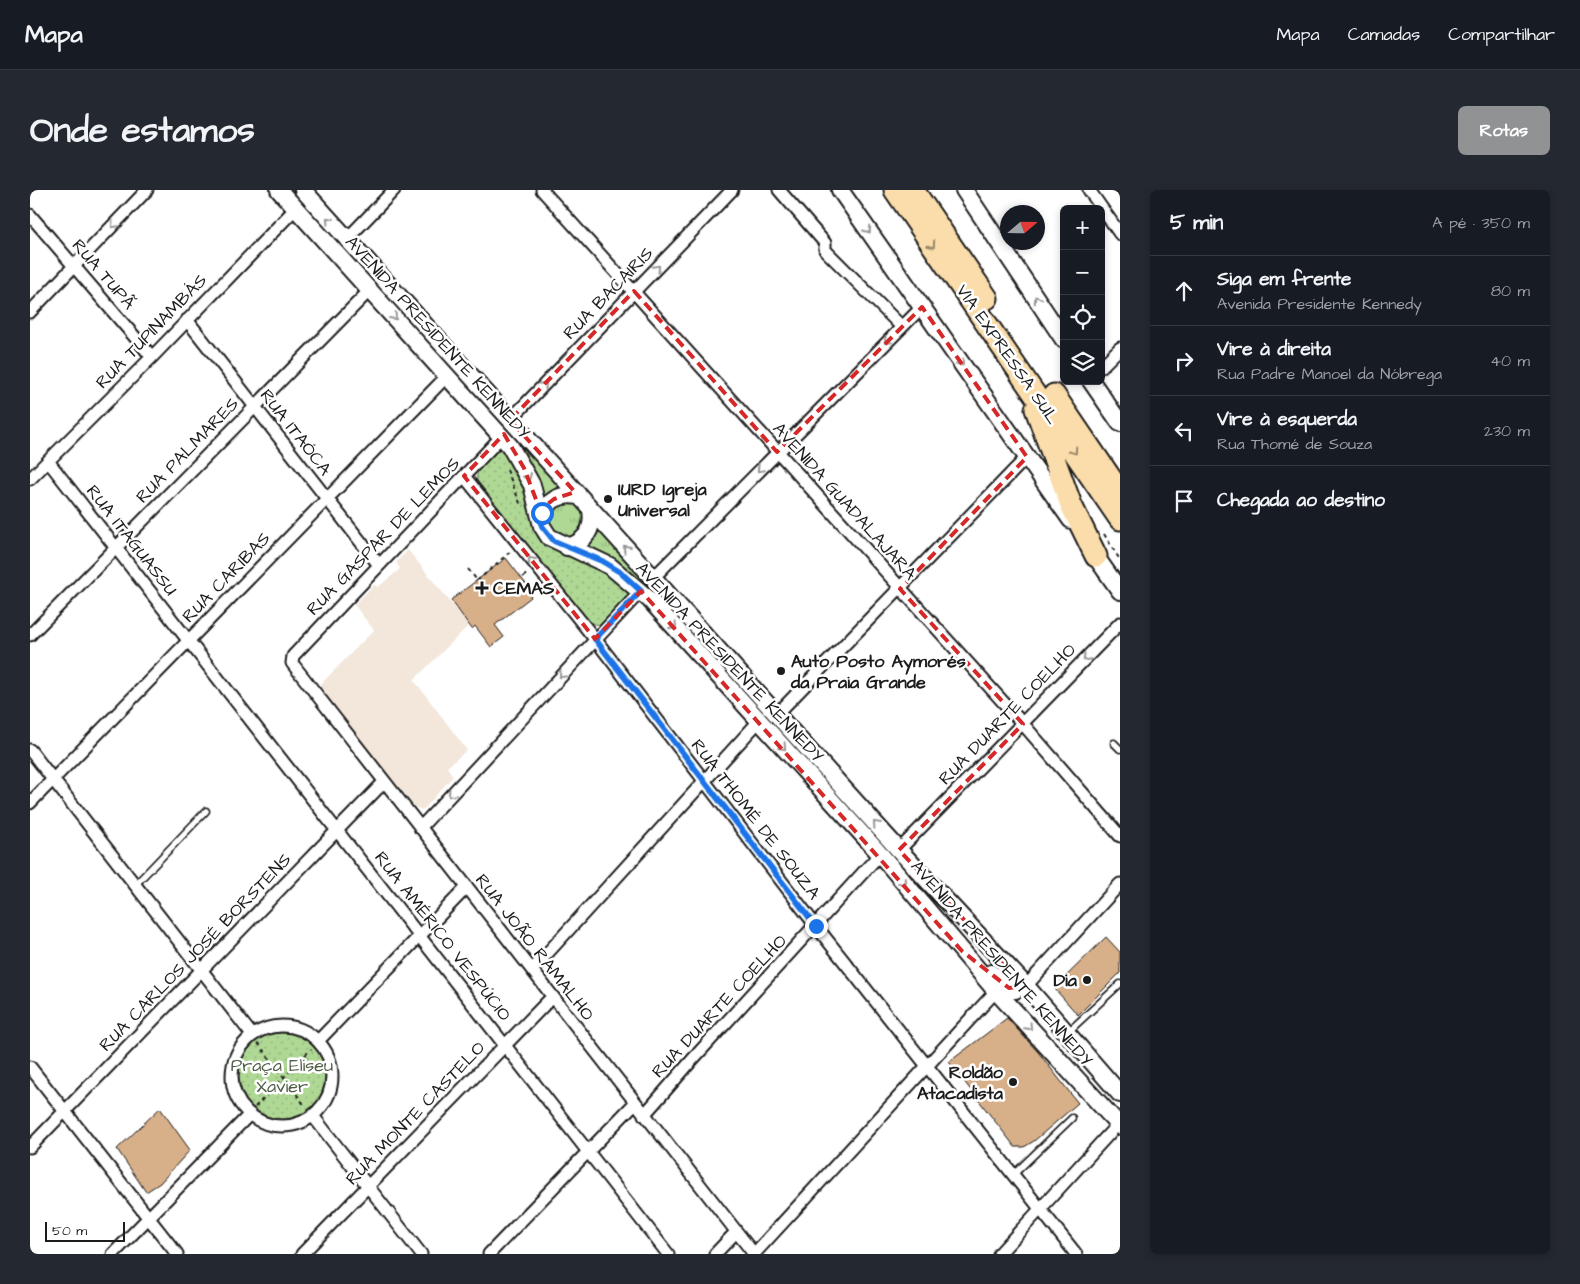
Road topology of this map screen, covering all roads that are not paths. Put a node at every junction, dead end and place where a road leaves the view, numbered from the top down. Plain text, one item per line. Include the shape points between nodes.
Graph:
1 (148, 190) edge
2 (279, 190) edge
3 (303, 190) edge
4 (394, 190) edge
5 (542, 190) edge
6 (732, 190) edge
7 (779, 190) edge
8 (840, 190) edge
9 (895, 190) edge
10 (913, 190) edge
11 (964, 190) edge
12 (1089, 190) edge
13 (296, 208) junction
14 (30, 215) edge
15 (1120, 234) edge
16 (347, 239) junction
17 (74, 267) junction
18 (370, 290) junction
19 (634, 291) junction
20 (922, 307) junction
21 (30, 312) edge
22 (186, 320) junction
23 (902, 327) junction
24 (1060, 334) edge
25 (1120, 348) edge
26 (152, 357) junction
27 (1105, 363) edge
28 (1020, 371) junction
29 (447, 376) junction
30 (1095, 385) edge
31 (254, 407) junction
32 (510, 420) junction
33 (1120, 423) edge
34 (502, 436) junction
35 (777, 452) junction
36 (1095, 454) junction
37 (1027, 457) junction
38 (48, 461) junction
39 (464, 476) junction
40 (1120, 478) edge
41 (30, 479) edge
42 (1120, 492) edge
43 (578, 496) junction
44 (327, 499) junction
45 (591, 510) junction
46 (541, 518) junction
47 (1120, 519) edge
48 (568, 547) junction
49 (116, 548) junction
50 (1096, 556) junction
51 (379, 565) junction
52 (653, 578) junction
53 (900, 589) junction
54 (641, 591) junction
55 (1120, 591) edge
56 (1120, 623) edge
57 (30, 635) edge
58 (595, 639) junction
59 (188, 640) junction
60 (291, 661) joint
61 (777, 714) junction
62 (759, 721) junction
63 (1023, 724) junction
64 (1114, 743) dead end
65 (1120, 749) edge
66 (30, 750) edge
67 (53, 780) junction
68 (705, 781) junction
69 (384, 782) junction
70 (30, 803) edge
71 (206, 812) dead end
72 (420, 828) junction
73 (338, 830) junction
74 (1120, 836) edge
75 (899, 850) junction
76 (880, 854) junction
77 (135, 884) junction
78 (1120, 884) edge
79 (467, 887) junction
80 (816, 926) junction
81 (421, 935) junction
82 (962, 951) junction
83 (202, 970) junction
84 (532, 970) junction
85 (1120, 984) edge
86 (1026, 986) junction
87 (996, 992) junction
88 (552, 997) junction
89 (1066, 1033) junction
90 (252, 1036) junction
91 (318, 1041) junction
92 (506, 1044) junction
93 (30, 1066) edge
94 (927, 1066) junction
95 (1120, 1094) edge
96 (635, 1103) junction
97 (65, 1111) junction
98 (249, 1115) junction
99 (644, 1115) junction
100 (313, 1116) junction
101 (1072, 1118) dead end
102 (1119, 1125) edge
103 (30, 1147) edge
104 (589, 1150) junction
105 (1014, 1174) junction
106 (368, 1186) junction
107 (1041, 1210) junction
108 (149, 1217) junction
109 (736, 1232) junction
110 (113, 1254) edge
111 (177, 1254) edge
112 (302, 1254) edge
113 (421, 1254) edge
114 (488, 1254) edge
115 (668, 1254) edge
116 (715, 1254) edge
117 (754, 1254) edge
118 (999, 1254) edge
119 (1076, 1254) edge

1 -> 17 street
2 - 13 main road, AVENIDA PRESIDENTE KENNEDY
16 -> 3 main road, AVENIDA PRESIDENTE KENNEDY
4 - 16 street
5 - 19 street, AVENIDA GUADALAJARA
19 -> 6 street, RUA BACAIRIS
7 - 23 street via 825,243 825,250
8 -> 20 main road
9 -> 28 highway, VIA EXPRESSA SUL
10 - 36 highway, VIA EXPRESSA SUL
24 -> 11 main road
12 - 15 street
13 - 18 main road, AVENIDA PRESIDENTE KENNEDY
13 - 22 street, RUA TUPINAMBÁS
14 - 17 street, RUA TUPÃ
16 - 32 main road, AVENIDA PRESIDENTE KENNEDY
17 - 21 street
17 - 26 street, RUA TUPÃ
18 -> 29 main road, AVENIDA PRESIDENTE KENNEDY
18 - 31 street, RUA PALMARES
32 -> 19 street, RUA BACAIRIS
19 - 35 street, AVENIDA GUADALAJARA
20 - 23 street
20 -> 37 main road
22 - 26 street, RUA TUPINAMBÁS
22 - 31 street, RUA ITAÓCA
23 -> 35 street
25 - 27 street
26 - 38 street, RUA TUPINAMBÁS
28 -> 47 highway, VIA EXPRESSA SUL
28 - 50 highway via 1071,504
29 - 34 main road, AVENIDA PRESIDENTE KENNEDY
29 - 44 street, RUA CARIBAS
30 - 33 main road
31 - 44 street, RUA ITAÓCA
31 - 49 street, RUA PALMARES
32 - 43 main road, AVENIDA PRESIDENTE KENNEDY
34 - 39 street, RUA GASPAR DE LEMOS
34 -> 46 main road, AVENIDA PRESIDENTE KENNEDY via 524,468
35 -> 52 street
35 - 53 street, AVENIDA GUADALAJARA
36 - 40 highway
36 - 42 highway, VIA EXPRESSA SUL
37 - 50 main road
37 - 53 street
38 - 41 street, RUA TUPINAMBÁS
38 - 49 street, RUA ITAGUASSU
39 - 51 street, RUA GASPAR DE LEMOS
58 -> 39 street, RUA THOMÉ DE SOUZA
43 - 45 main road, AVENIDA PRESIDENTE KENNEDY
43 - 46 main road via 554,499
44 - 51 street, RUA ITAÓCA
44 - 59 street, RUA CARIBAS
45 - 48 main road via 590,531 578,543
52 -> 45 main road, AVENIDA PRESIDENTE KENNEDY
46 - 48 main road, AVENIDA PRESIDENTE KENNEDY via 549,537
48 - 54 main road, AVENIDA PRESIDENTE KENNEDY via 610,566
49 - 57 street, RUA PALMARES
49 - 59 street, RUA ITAGUASSU
50 - 55 main road
51 - 60 street, RUA GASPAR DE LEMOS
52 - 61 main road, AVENIDA PRESIDENTE KENNEDY
53 - 61 street
53 - 63 street, AVENIDA GUADALAJARA
54 - 58 street
54 -> 62 main road, AVENIDA PRESIDENTE KENNEDY
56 -> 63 street, RUA DUARTE COELHO
58 - 68 street, RUA THOMÉ DE SOUZA
58 -> 72 street
59 - 67 street, RUA CARIBAS
59 - 73 street, RUA AMÉRICO VESPÚCIO
60 - 69 street, RUA JOÃO RAMALHO
75 -> 61 main road, AVENIDA PRESIDENTE KENNEDY
62 - 68 street
62 -> 76 main road, AVENIDA PRESIDENTE KENNEDY
63 - 74 street, AVENIDA GUADALAJARA
63 - 75 street, RUA DUARTE COELHO
64 - 65 lane
66 - 67 street
67 - 70 street, RUA CARIBAS
67 - 77 street
68 - 80 street, RUA THOMÉ DE SOUZA
68 - 84 street
69 - 72 street, RUA JOÃO RAMALHO
69 - 73 street, RUA CARLOS JOSÉ BORSTENS
71 - 77 lane
72 - 79 street, RUA JOÃO RAMALHO
73 - 81 street, RUA AMÉRICO VESPÚCIO
73 - 83 street, RUA CARLOS JOSÉ BORSTENS
75 - 86 main road, AVENIDA PRESIDENTE KENNEDY
76 - 80 street, RUA DUARTE COELHO
76 -> 82 main road, AVENIDA PRESIDENTE KENNEDY
77 - 83 street
78 - 86 street
79 - 81 street
79 - 84 street, RUA JOÃO RAMALHO
80 - 94 street, RUA THOMÉ DE SOUZA
80 - 99 street, RUA DUARTE COELHO
81 - 91 street
81 - 92 street, RUA AMÉRICO VESPÚCIO
82 - 86 main road via 970,954 1010,988 1017,990
82 - 87 main road, AVENIDA PRESIDENTE KENNEDY
83 - 90 street
83 - 97 street, RUA CARLOS JOSÉ BORSTENS
84 - 88 street, RUA JOÃO RAMALHO
85 - 89 lane
86 - 89 main road, AVENIDA PRESIDENTE KENNEDY
87 - 94 street
87 -> 102 main road, AVENIDA PRESIDENTE KENNEDY
88 - 92 street, RUA MONTE CASTELO
88 - 96 street, RUA JOÃO RAMALHO
89 - 95 main road, AVENIDA PRESIDENTE KENNEDY
90 - 91 street via 265,1028 294,1027
90 - 98 street via 241,1046 232,1074 233,1089
91 - 100 street via 332,1066 333,1080 330,1094
92 - 104 street, RUA AMÉRICO VESPÚCIO
92 - 106 street, RUA MONTE CASTELO
93 - 97 street
94 - 105 street, RUA THOMÉ DE SOUZA
94 - 117 street
96 - 99 street, RUA JOÃO RAMALHO
96 - 104 street
97 - 103 street, RUA CARLOS JOSÉ BORSTENS
97 - 108 street
98 - 100 street via 261,1122 288,1127
98 - 108 street
99 - 109 street, RUA JOÃO RAMALHO
100 - 106 street
101 - 105 lane
102 - 107 street
104 - 114 street
104 - 115 street, RUA AMÉRICO VESPÚCIO
105 - 107 street, RUA THOMÉ DE SOUZA
106 - 112 street, RUA MONTE CASTELO
106 - 113 street
107 - 118 street
107 - 119 street, RUA THOMÉ DE SOUZA
108 - 110 street
108 - 111 street
109 - 116 street
109 - 117 street, RUA JOÃO RAMALHO

